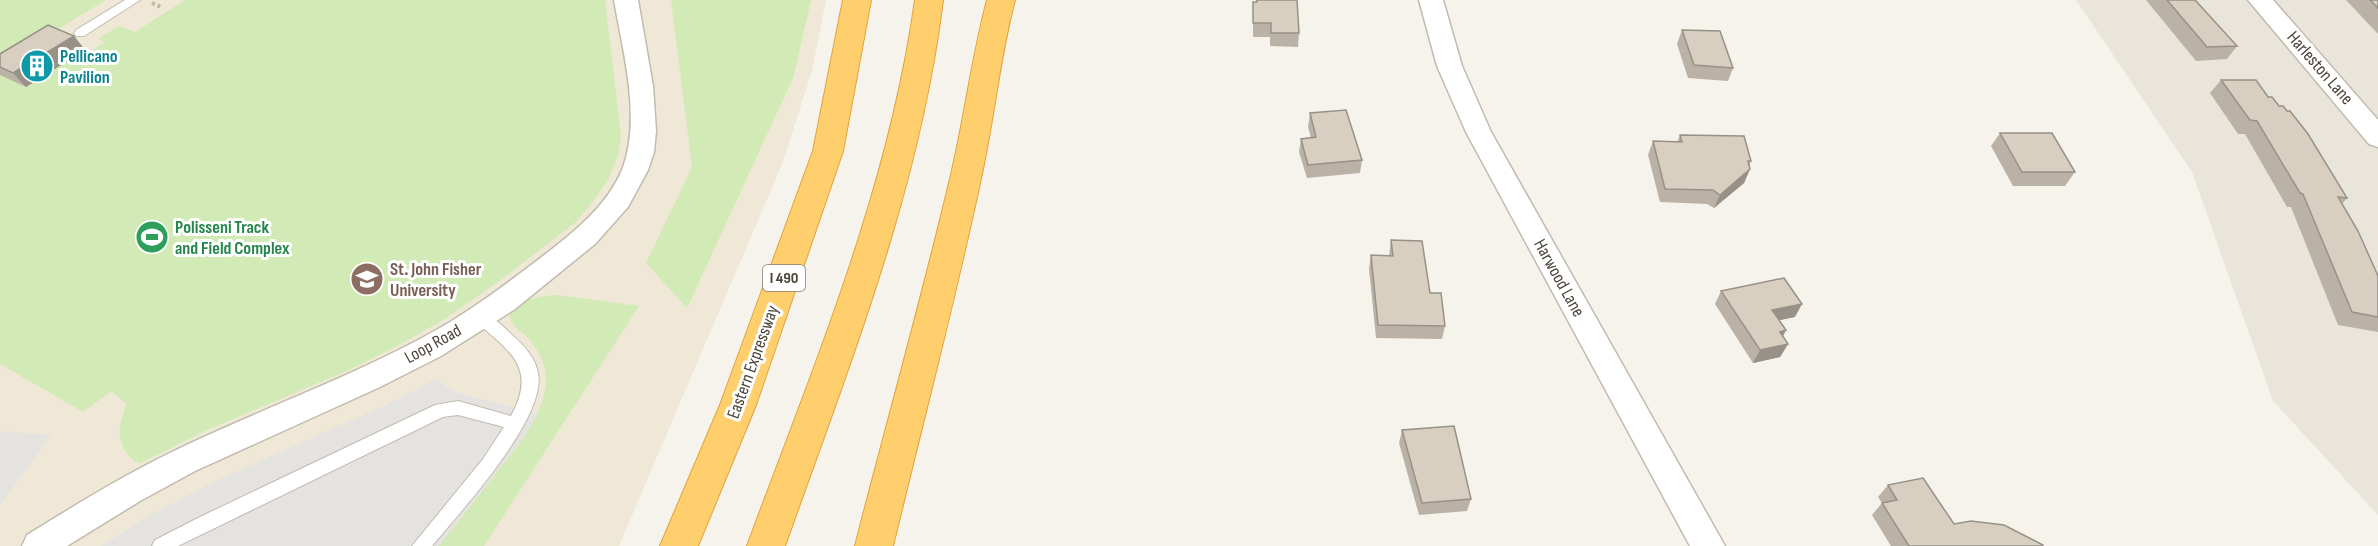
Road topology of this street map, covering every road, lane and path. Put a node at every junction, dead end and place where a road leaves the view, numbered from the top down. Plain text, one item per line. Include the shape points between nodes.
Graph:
1 (134, 0) edge
2 (626, 0) edge
3 (857, 0) edge
4 (929, 0) edge
5 (985, 0) edge
6 (1001, 0) edge
7 (1431, 0) edge
8 (2260, 0) edge
9 (80, 33) dead end
10 (988, 46) junction
11 (2378, 138) edge
12 (480, 317) junction
13 (517, 424) junction
14 (39, 546) edge
15 (161, 546) edge
16 (421, 546) edge
17 (679, 546) edge
18 (766, 546) edge
19 (874, 546) edge
20 (1708, 546) edge

1 - 9 lane
2 - 12 street, Loop Road via 643,114 644,140 636,169 592,234
3 - 17 highway, Eastern Expressway / I 490 via 828,151 738,405
4 - 18 highway via 924,48 904,139 876,236
5 - 10 highway
6 - 10 highway
7 - 20 street, Harwood Lane via 1444,49 1494,160
8 - 11 street, Harleston Lane
10 - 19 highway via 964,183
12 - 13 lane via 519,352 531,375 528,397
12 - 14 street, Loop Road via 368,380 182,462
13 - 15 lane via 458,408 441,410
13 - 16 lane

